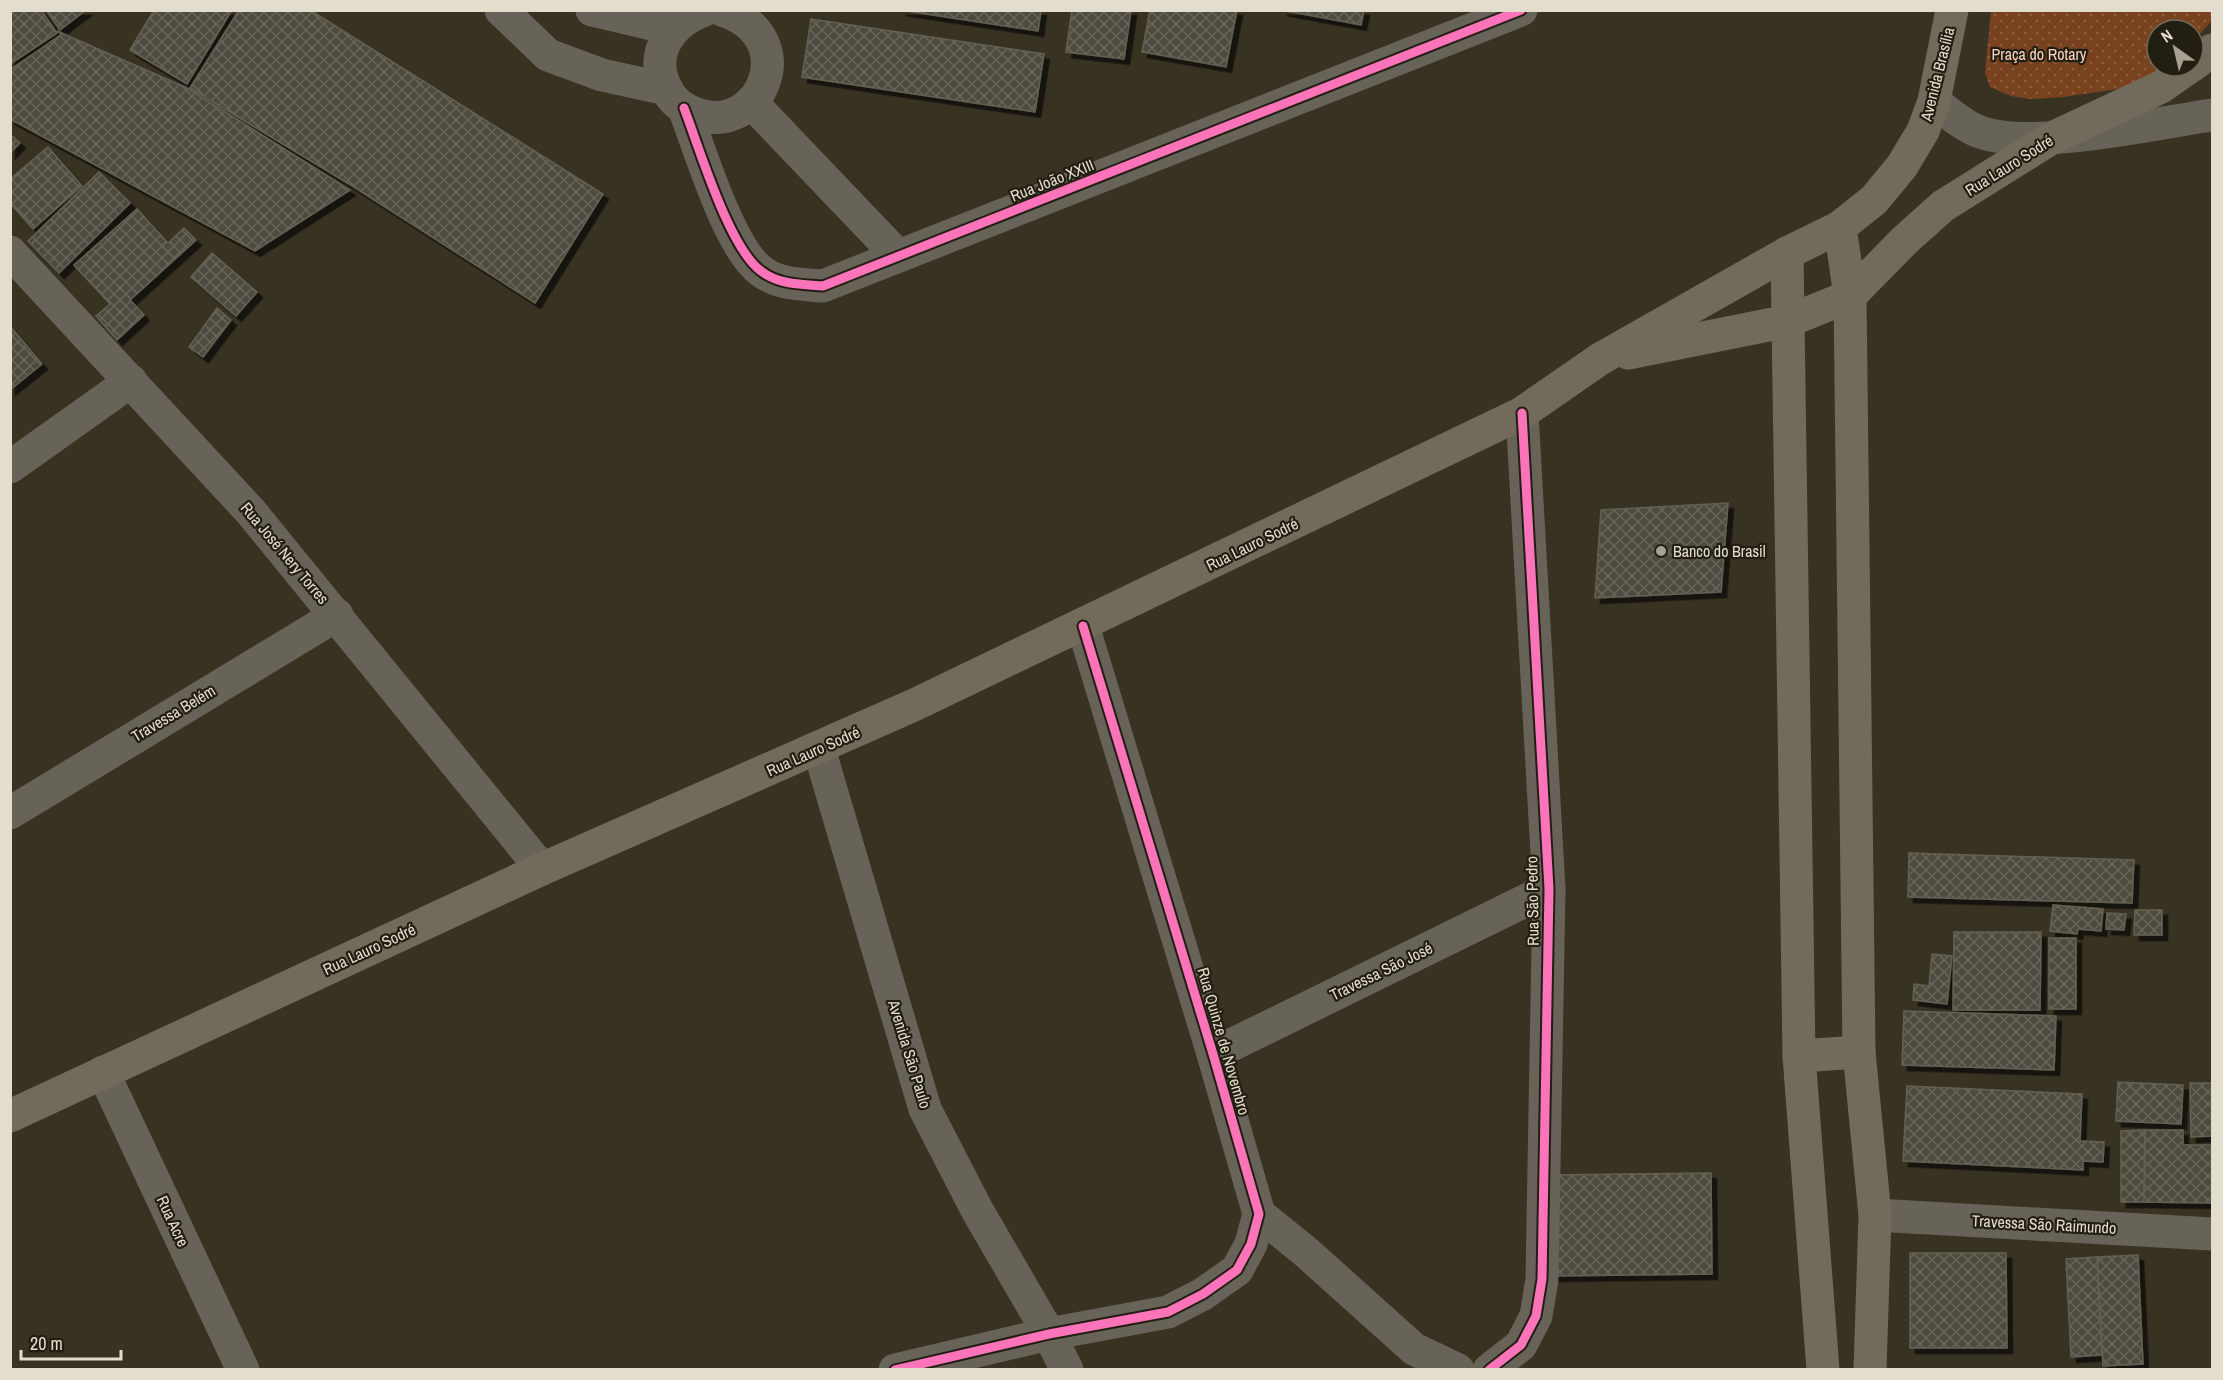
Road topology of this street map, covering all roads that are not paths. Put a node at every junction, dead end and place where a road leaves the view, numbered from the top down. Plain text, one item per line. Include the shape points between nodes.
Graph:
1 (501, 10) edge
2 (592, 10) edge
3 (705, 10) edge
4 (722, 10) edge
5 (1521, 10) edge
6 (1952, 10) edge
7 (760, 22) edge
8 (673, 29) junction
9 (2174, 78) edge
10 (675, 99) junction
11 (1934, 101) junction
12 (751, 102) junction
13 (2212, 115) edge
14 (2050, 138) junction
15 (1840, 227) junction
16 (10, 252) edge
17 (1787, 253) junction
18 (898, 256) junction
19 (1850, 296) junction
20 (1788, 321) junction
21 (1600, 358) junction
22 (131, 381) junction
23 (1522, 413) junction
24 (10, 467) edge
25 (336, 615) junction
26 (1083, 626) junction
27 (819, 749) junction
28 (10, 813) edge
29 (542, 869) junction
30 (1549, 889) junction
31 (1859, 1052) junction
32 (1213, 1054) junction
33 (1799, 1056) junction
34 (103, 1072) junction
35 (10, 1116) edge
36 (1258, 1214) junction
37 (1875, 1215) junction
38 (2212, 1234) edge
39 (1049, 1334) junction
40 (243, 1370) edge
41 (895, 1370) edge
42 (1066, 1370) edge
43 (1458, 1370) edge
44 (1489, 1370) edge
45 (1823, 1370) edge
46 (1870, 1370) edge

1 - 10 street via 548,55
2 - 8 street
3 - 8 street via 689,16
4 - 7 street via 752,25
5 - 18 street, Rua João XXIII
6 - 11 main road, Avenida Brasília
7 - 12 street via 768,55 767,72 762,88
8 - 10 street, Rua João XXIII via 661,56 660,73
9 - 14 main road, Rua Lauro Sodré
10 - 12 street via 705,117 739,112
10 - 18 street, Rua João XXIII via 742,248 760,271 784,283 823,286
11 - 14 street via 1977,131 2002,137
11 - 15 main road, Avenida Brasília via 1923,131 1902,166 1874,200
12 - 18 street
13 - 14 street
14 - 19 main road, Rua Lauro Sodré via 1943,206
15 - 17 main road, Avenida Brasília
15 - 19 main road
16 - 22 street, Rua José Nery Torres
17 - 20 main road
17 - 21 main road, Rua Lauro Sodré
19 - 20 main road, Rua Lauro Sodré
19 - 31 main road
20 - 21 main road, Rua Lauro Sodré
20 - 33 main road
21 - 23 main road, Rua Lauro Sodré
22 - 24 street
22 - 25 street, Rua José Nery Torres via 251,512
23 - 26 main road, Rua Lauro Sodré
23 - 30 street, Rua São Pedro
25 - 28 street, Travessa Belém
25 - 29 street, Rua José Nery Torres
26 - 27 main road, Rua Lauro Sodré
26 - 32 street, Rua Quinze de Novembro
27 - 29 main road, Rua Lauro Sodré
27 - 39 street, Avenida São Paulo via 925,1109 977,1210
29 - 34 main road, Rua Lauro Sodré
30 - 32 street, Travessa São José
30 - 44 street, Rua São Pedro via 1542,1279 1536,1316 1521,1345
31 - 33 main road
31 - 37 main road
32 - 36 street, Rua Quinze de Novembro
33 - 45 main road
34 - 35 main road, Rua Lauro Sodré
34 - 40 street, Rua Acre
36 - 39 street, Rua Quinze de Novembro via 1251,1244 1237,1270 1203,1294 1168,1312
36 - 43 street via 1414,1349
37 - 38 street, Travessa São Raimundo
37 - 46 main road
39 - 41 street, Rua Quinze de Novembro
39 - 42 street, Avenida São Paulo

